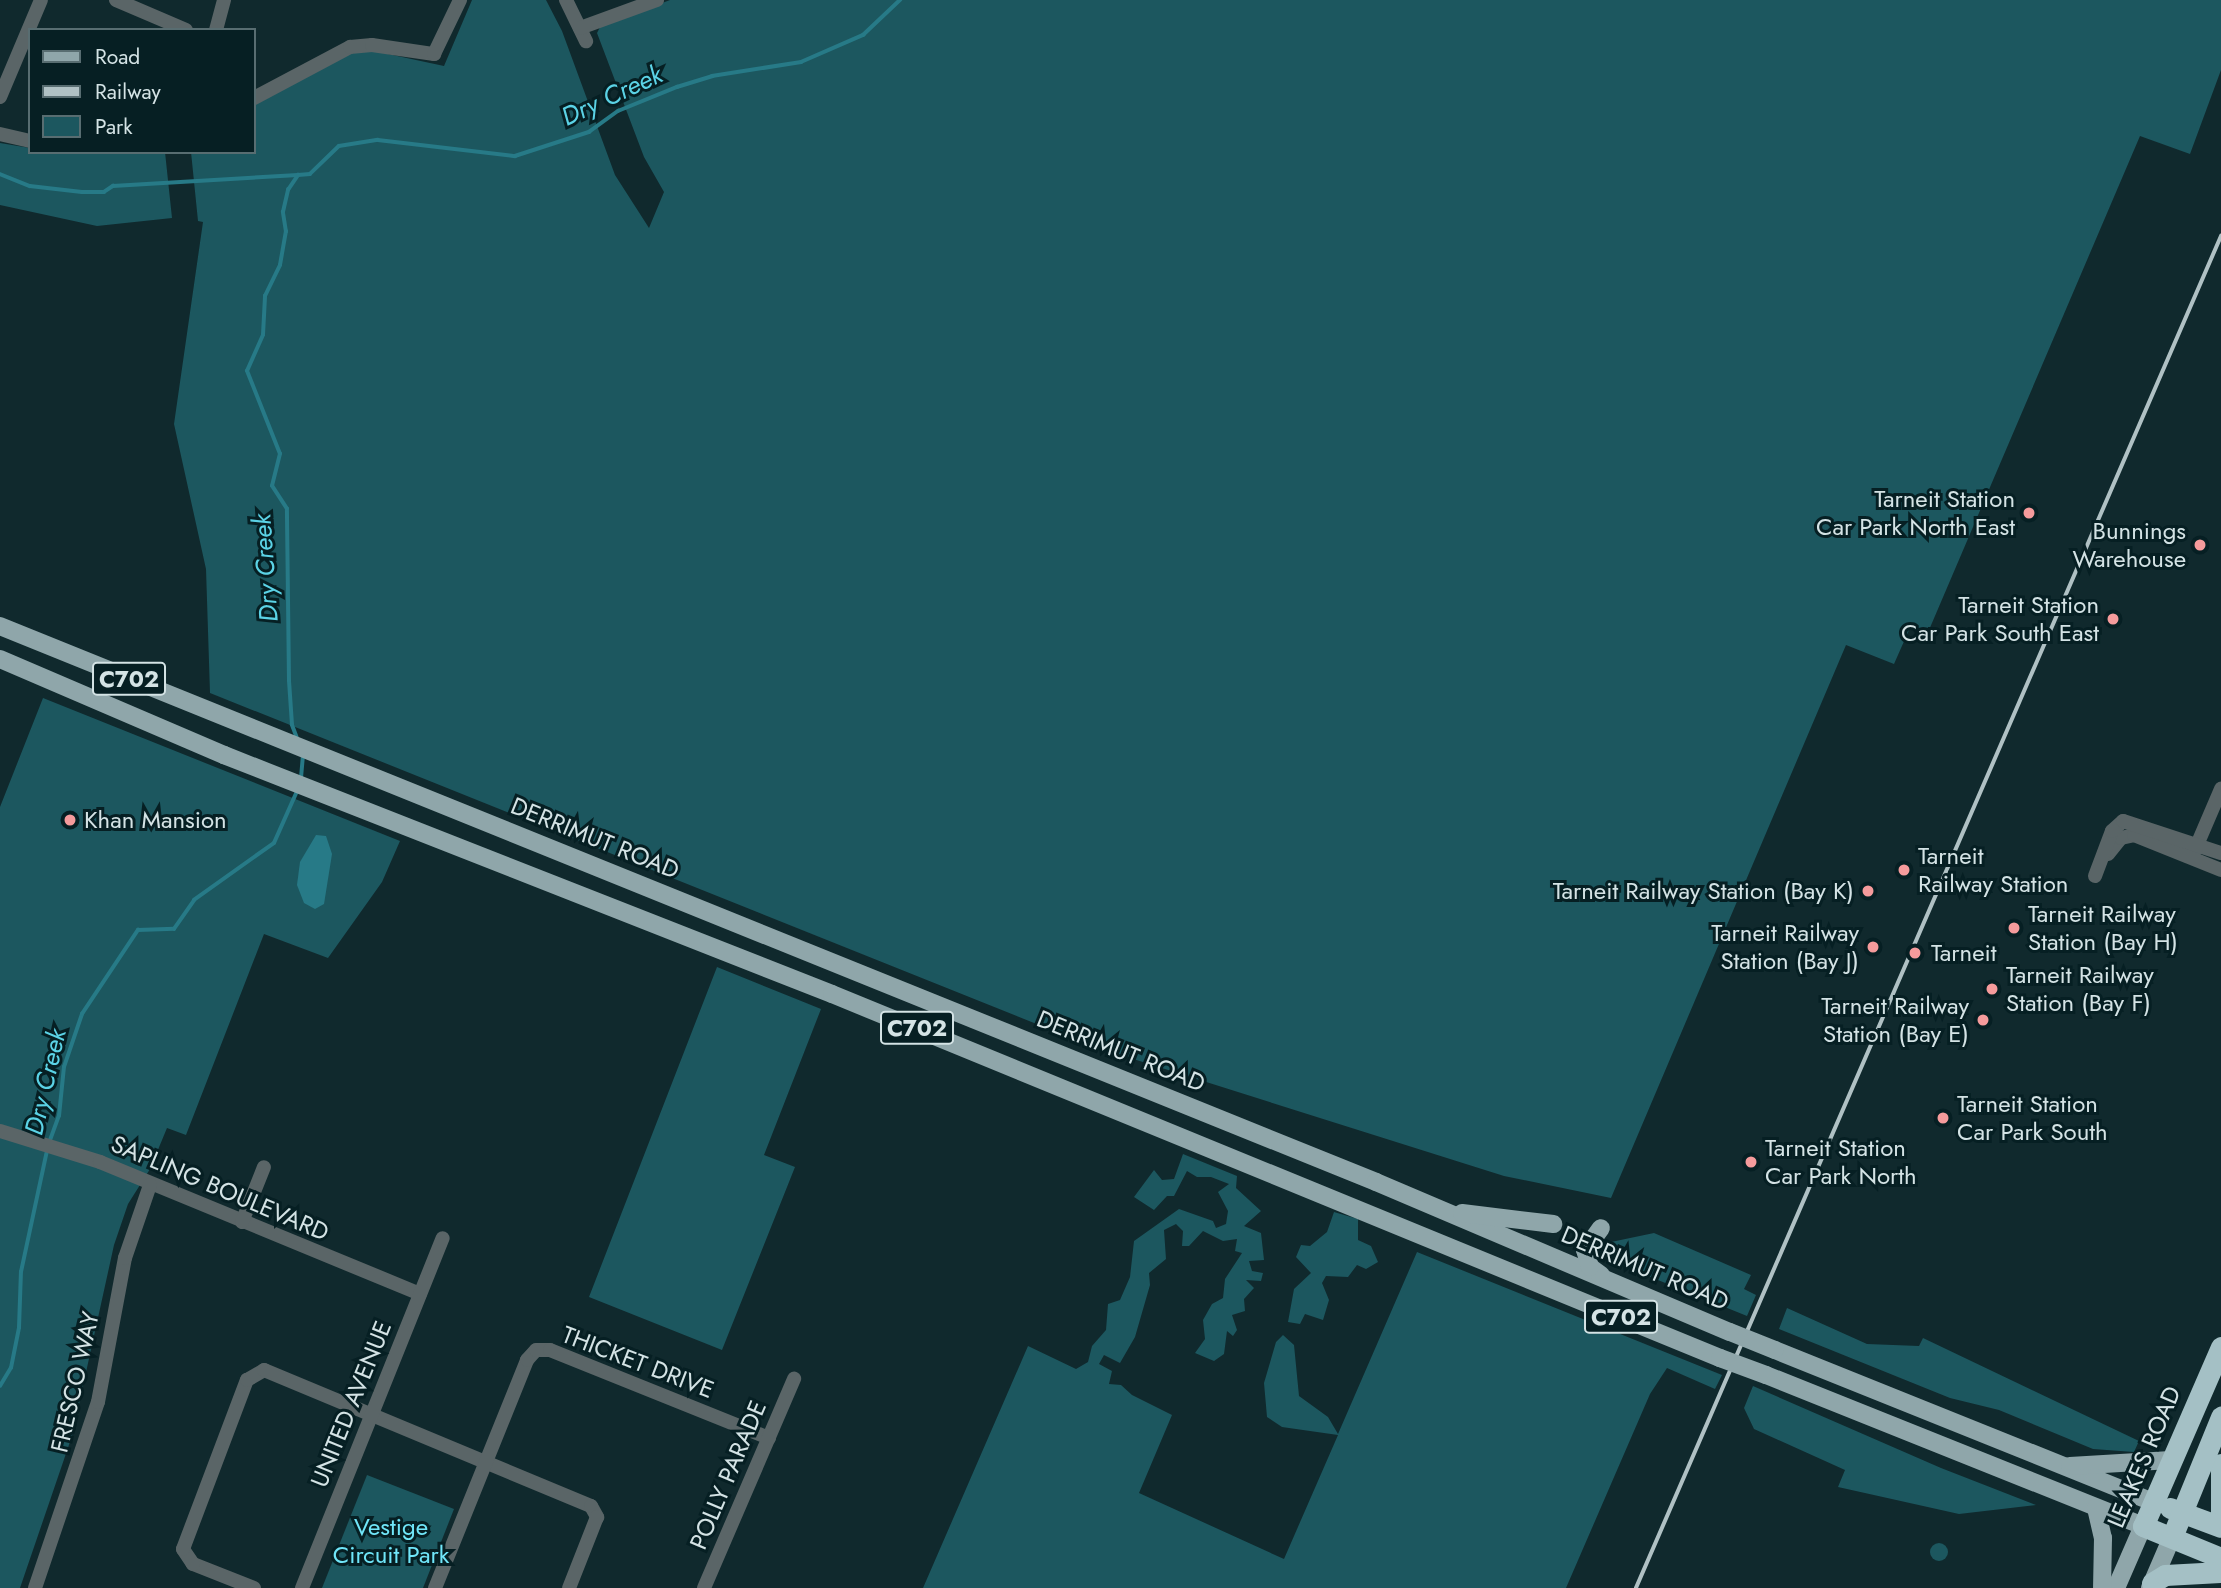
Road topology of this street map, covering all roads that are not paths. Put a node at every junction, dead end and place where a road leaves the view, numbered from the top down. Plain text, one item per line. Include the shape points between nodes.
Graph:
1 (41, 0) edge
2 (116, 0) edge
3 (224, 0) edge
4 (460, 0) edge
5 (566, 0) edge
6 (657, 0) edge
7 (29, 28) edge
8 (181, 28) edge
9 (217, 28) edge
10 (28, 31) edge
11 (0, 97) edge
12 (256, 97) edge
13 (0, 134) edge
14 (28, 141) edge
15 (0, 626) edge
16 (0, 659) edge
17 (2221, 789) edge
18 (2195, 850) junction
19 (2221, 853) edge
20 (2221, 870) edge
21 (2095, 876) dead end
22 (0, 1131) edge
23 (264, 1167) dead end
24 (150, 1185) junction
25 (1445, 1211) junction
26 (242, 1222) junction
27 (1553, 1224) dead end
28 (1601, 1228) dead end
29 (443, 1238) dead end
30 (1536, 1251) junction
31 (1521, 1278) junction
32 (1607, 1279) junction
33 (420, 1294) junction
34 (2221, 1347) edge
35 (794, 1379) dead end
36 (373, 1413) junction
37 (2221, 1417) edge
38 (769, 1438) junction
39 (2171, 1460) junction
40 (486, 1462) junction
41 (2221, 1464) edge
42 (2063, 1466) junction
43 (2153, 1502) junction
44 (2096, 1508) junction
45 (2182, 1512) junction
46 (2221, 1518) edge
47 (2143, 1526) junction
48 (2221, 1527) edge
49 (2172, 1537) junction
50 (2221, 1558) edge
51 (2221, 1572) edge
52 (2151, 1585) edge
53 (709, 1586) edge
54 (35, 1588) edge
55 (254, 1588) edge
56 (302, 1588) edge
57 (435, 1588) edge
58 (569, 1588) edge
59 (2102, 1588) edge
60 (2116, 1588) edge

1 - 7 street
2 - 8 street
3 - 9 street
4 - 12 street via 434,54 372,45 350,47
5 - 6 street via 583,34
10 - 11 street
13 - 14 street
15 - 25 main road, DERRIMUT ROAD / C702
16 - 31 main road, C702
17 - 18 street
18 - 19 street
18 - 20 street
18 - 21 street via 2123,821 2112,831
22 - 24 street, SAPLING BOULEVARD via 78,1154
23 - 26 street
24 - 26 street, SAPLING BOULEVARD
24 - 54 street, FRESCO WAY via 125,1258 98,1402
25 - 27 main road
25 - 30 main road, DERRIMUT ROAD / C702
26 - 33 street, SAPLING BOULEVARD
28 - 32 main road via 1593,1234 1585,1255 1590,1267
29 - 33 street, UNITED AVENUE
30 - 31 main road
30 - 32 main road, DERRIMUT ROAD / C702
31 - 44 main road, C702, bridge
32 - 42 main road, DERRIMUT ROAD / C702, bridge
33 - 36 street, UNITED AVENUE
34 - 39 highway, LEAKES ROAD
35 - 38 street, POLLY PARADE
36 - 40 street
36 - 55 street via 269,1371 250,1375 183,1549 193,1564
36 - 56 street, UNITED AVENUE
37 - 45 highway
38 - 40 street, THICKET DRIVE via 543,1349 527,1360
38 - 53 street, POLLY PARADE
39 - 42 main road
39 - 43 highway, LEAKES ROAD
40 - 57 street, THICKET DRIVE
40 - 58 street via 584,1501 595,1511
41 - 46 highway
42 - 43 main road, DERRIMUT ROAD / C702
43 - 45 highway, DERRIMUT ROAD / C702
43 - 47 highway, LEAKES ROAD
44 - 47 main road, C702
44 - 59 main road via 2104,1538
45 - 48 highway, DERRIMUT ROAD / C702
45 - 49 highway
47 - 49 highway, C702
47 - 60 main road, LEAKES ROAD
49 - 50 highway, C702
49 - 52 main road
51 - 52 highway via 2165,1575

